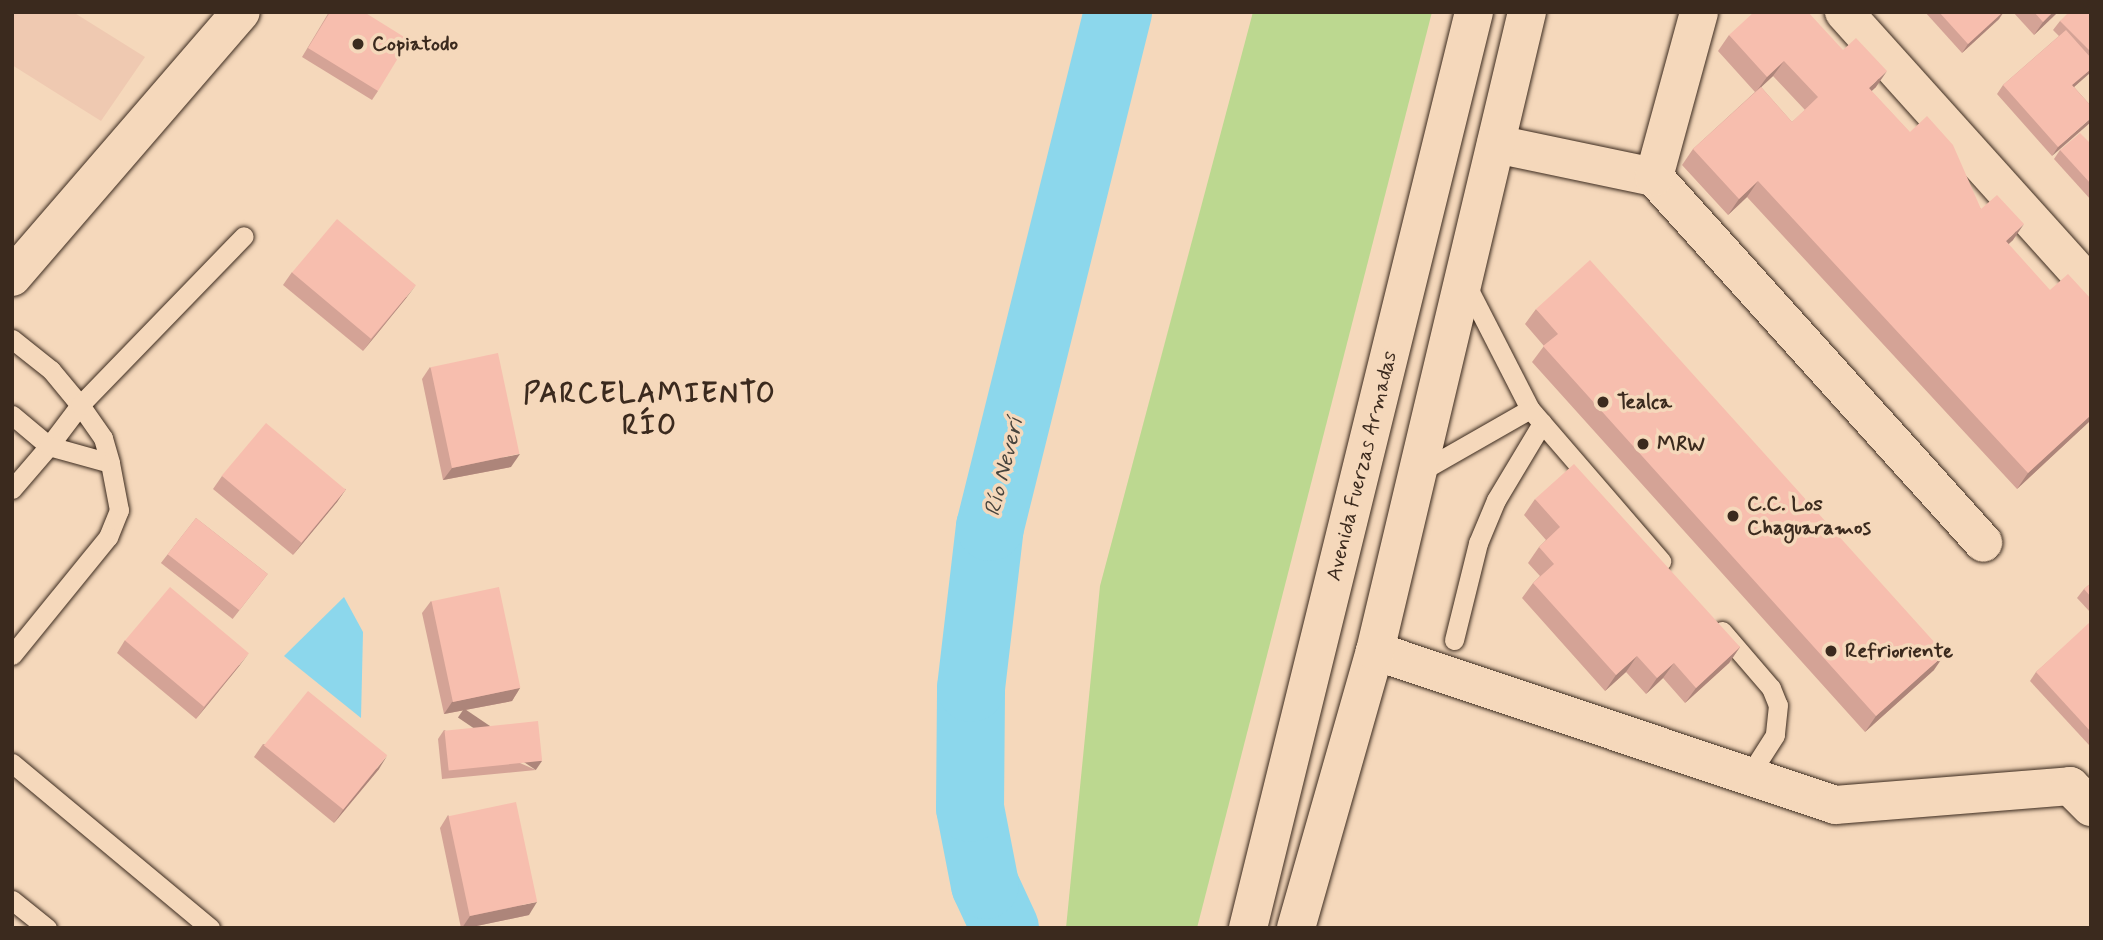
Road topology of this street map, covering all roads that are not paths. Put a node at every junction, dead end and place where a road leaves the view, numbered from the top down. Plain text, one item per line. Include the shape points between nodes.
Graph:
1 (1474, 12) edge
2 (1527, 12) edge
3 (1699, 12) edge
4 (1844, 12) edge
5 (227, 17) edge
6 (1496, 144) junction
7 (1654, 177) junction
8 (244, 236) dead end
9 (12, 277) edge
10 (1463, 279) junction
11 (2091, 286) edge
12 (12, 338) edge
13 (80, 405) junction
14 (12, 415) edge
15 (1536, 416) junction
16 (49, 446) junction
17 (110, 463) junction
18 (1418, 473) junction
19 (12, 489) edge
20 (1983, 543) dead end
21 (1670, 571) edge
22 (1707, 614) edge
23 (1454, 640) dead end
24 (1375, 650) junction
25 (12, 654) edge
26 (12, 763) edge
27 (1748, 777) junction
28 (2084, 787) edge
29 (12, 900) edge
30 (1297, 922) edge
31 (1250, 923) edge
32 (47, 928) edge
33 (210, 928) edge

1 - 31 street, Avenida Fuerzas Armadas
2 - 6 street
3 - 7 street
4 - 11 street
5 - 9 street
6 - 7 street
6 - 10 street
7 - 20 street
8 - 13 lane
10 - 15 lane
10 - 18 street
12 - 13 lane via 51,370
13 - 16 lane
13 - 17 lane via 103,438
14 - 16 lane
15 - 18 lane
15 - 21 lane
15 - 23 lane via 1487,521
16 - 17 lane
16 - 19 lane
17 - 25 lane via 119,510 108,537
18 - 24 street
22 - 27 lane via 1771,688 1778,705 1775,735
24 - 27 street
24 - 30 street
26 - 33 lane
27 - 28 street via 1835,805
29 - 32 lane

